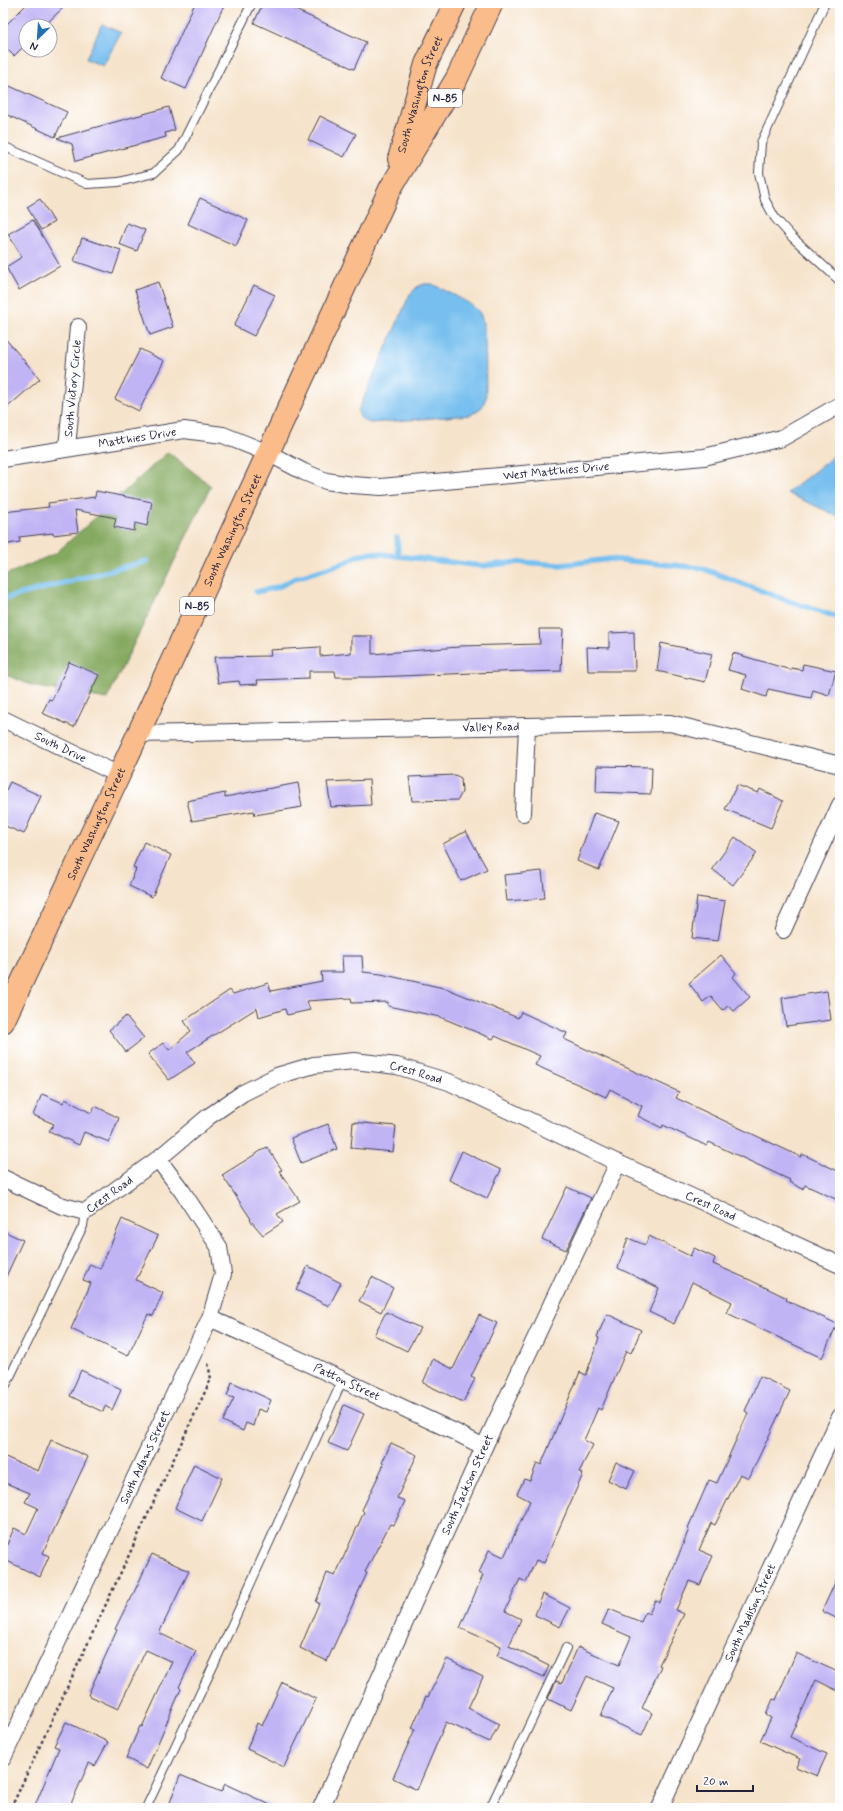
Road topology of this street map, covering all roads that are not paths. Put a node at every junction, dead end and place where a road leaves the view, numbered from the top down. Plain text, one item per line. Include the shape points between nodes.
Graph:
1 (252, 3) edge
2 (455, 3) edge
3 (492, 3) edge
4 (825, 3) edge
5 (3, 146) edge
6 (390, 189) junction
7 (840, 281) edge
8 (78, 328) dead end
9 (840, 405) edge
10 (67, 448) junction
11 (268, 453) junction
12 (3, 459) edge
13 (3, 719) edge
14 (527, 727) junction
15 (138, 734) junction
16 (840, 765) edge
17 (119, 776) junction
18 (840, 805) edge
19 (523, 812) dead end
20 (783, 930) dead end
21 (3, 1022) edge
22 (158, 1159) junction
23 (618, 1163) junction
24 (3, 1178) edge
25 (85, 1212) junction
26 (840, 1265) edge
27 (210, 1318) junction
28 (343, 1379) junction
29 (3, 1391) edge
30 (840, 1417) edge
31 (484, 1447) junction
32 (566, 1648) dead end
33 (3, 1758) edge
34 (146, 1808) edge
35 (321, 1808) edge
36 (490, 1808) edge
37 (660, 1808) edge

1 - 5 lane via 179,150 154,173 119,182 87,184
2 - 6 main road, South Washington Street / N-85 via 426,64
3 - 6 main road, South Washington Street / N-85 via 457,78
4 - 7 lane via 761,144 759,173 765,200 775,218
6 - 11 main road, South Washington Street / N-85
8 - 10 street, South Victory Circle
9 - 11 street, West Matthies Drive via 782,438 704,456 381,486 326,481
10 - 11 street, Matthies Drive via 184,430 223,435
10 - 12 street, Matthies Drive
11 - 15 main road, South Washington Street / N-85
13 - 17 street, South Drive
14 - 15 street, Valley Road
14 - 16 street, Valley Road via 670,723
14 - 19 street
15 - 17 main road, South Washington Street / N-85
17 - 21 main road, South Washington Street / N-85
18 - 20 street
22 - 23 street, Crest Road via 208,1117 243,1093 277,1076 314,1065 354,1061 397,1066 449,1082
22 - 25 street, Crest Road
22 - 27 street, South Adams Street via 219,1247 223,1274
23 - 26 street, Crest Road
23 - 31 street, South Jackson Street
24 - 25 street, Crest Road via 60,1205
25 - 29 lane via 83,1226
27 - 28 street, Patton Street
27 - 33 street, South Adams Street
28 - 31 street, Patton Street
28 - 34 lane
30 - 37 street, South Madison Street
31 - 35 street, South Jackson Street
32 - 36 lane

